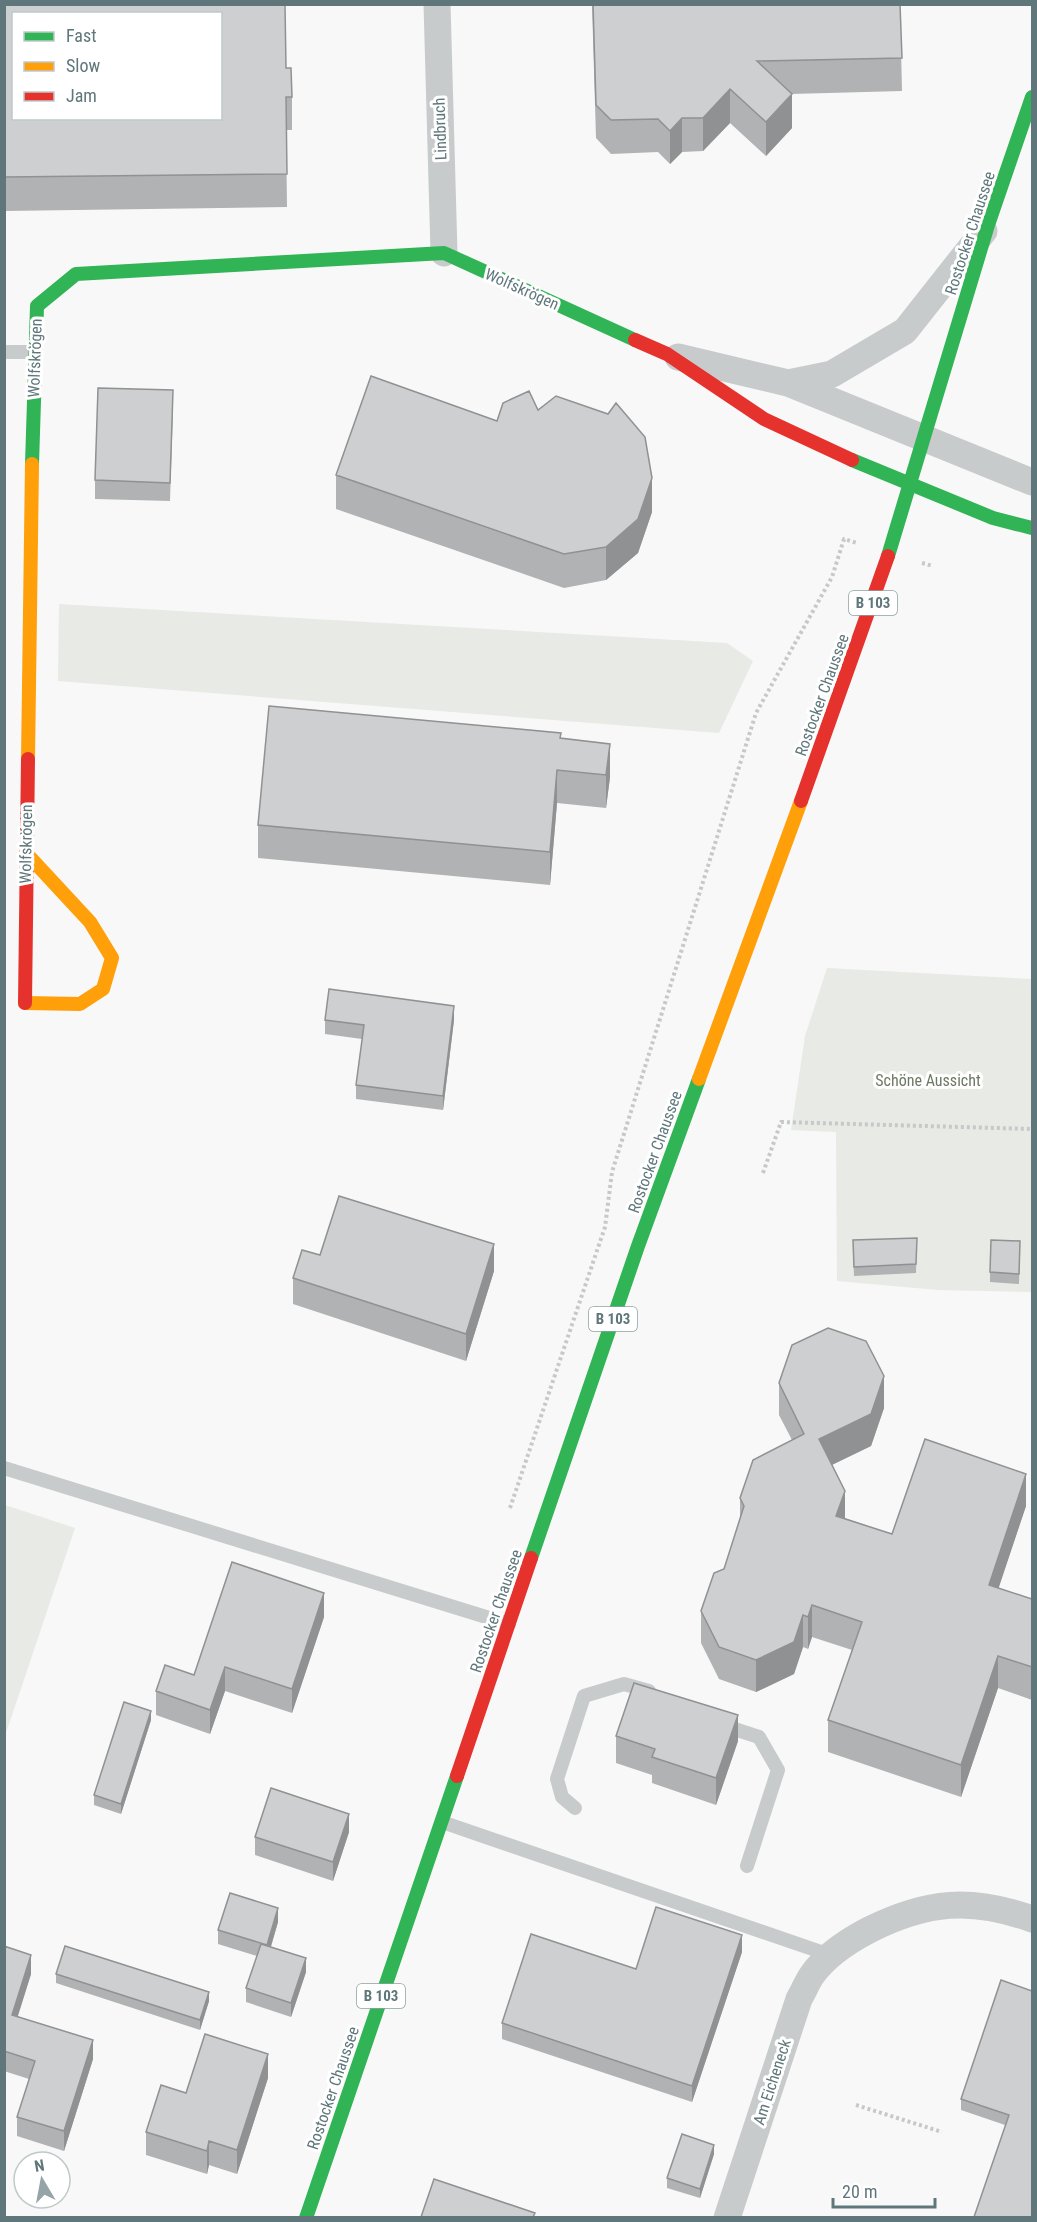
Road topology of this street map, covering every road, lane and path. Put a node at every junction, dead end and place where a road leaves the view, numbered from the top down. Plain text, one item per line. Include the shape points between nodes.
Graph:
1 (437, 4) edge
2 (1032, 97) edge
3 (988, 225) junction
4 (444, 253) junction
5 (4, 352) edge
6 (34, 352) junction
7 (667, 354) junction
8 (788, 383) junction
9 (924, 436) junction
10 (1032, 482) edge
11 (910, 485) junction
12 (1032, 528) edge
13 (844, 539) dead end
14 (26, 853) junction
15 (1032, 1129) edge
16 (763, 1173) dead end
17 (4, 1468) edge
18 (508, 1515) dead end
19 (509, 1624) junction
20 (659, 1694) edge
21 (706, 1720) edge
22 (575, 1808) dead end
23 (440, 1821) junction
24 (747, 1866) dead end
25 (1032, 1919) edge
26 (830, 1955) junction
27 (856, 2105) dead end
28 (942, 2132) dead end
29 (306, 2217) edge
30 (727, 2217) edge

1 - 4 street, Lindbruch
2 - 3 main road, Rostocker Chaussee / B 103
3 - 8 street, Wolfskrögen via 905,331 832,374
3 - 9 main road, Rostocker Chaussee / B 103
4 - 6 main road, Wolfskrögen via 76,273 37,306
4 - 7 main road, Wolfskrögen
5 - 6 lane
6 - 14 main road, Wolfskrögen
7 - 8 street, Wolfskrögen
7 - 11 main road, Wolfskrögen via 764,419
8 - 9 street, Wolfskrögen
9 - 10 street, Wolfskrögen
9 - 11 main road, Rostocker Chaussee / B 103
11 - 12 main road, Wolfskrögen via 993,518
11 - 19 main road, Rostocker Chaussee / B 103 via 879,586 665,1172
13 - 18 path via 832,577 756,713 612,1172 605,1227
14 - 14 main road, Wolfskrögen via 24,1003 80,1004 104,989 112,958 90,922
15 - 16 path via 781,1122
17 - 19 lane
19 - 23 main road, Rostocker Chaussee / B 103
20 - 22 lane via 624,1684 584,1696 557,1779 562,1797
21 - 24 lane via 759,1737 778,1770
23 - 26 lane
23 - 29 main road, Rostocker Chaussee / B 103
25 - 26 street, Am Eicheneck via 987,1906 956,1904 915,1910 855,1937
26 - 30 street, Am Eicheneck via 812,1974 799,1999
27 - 28 path

